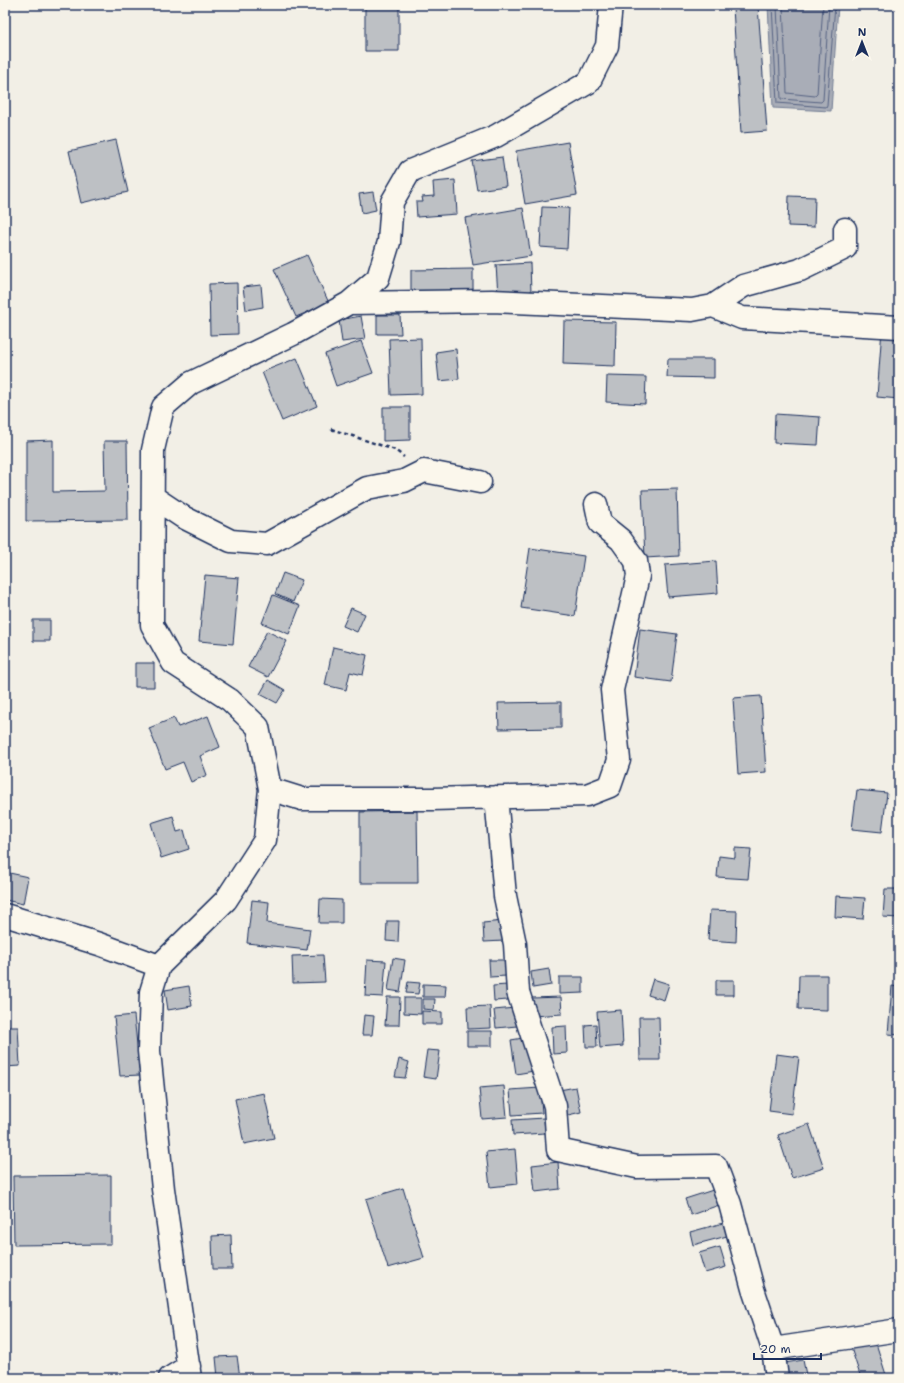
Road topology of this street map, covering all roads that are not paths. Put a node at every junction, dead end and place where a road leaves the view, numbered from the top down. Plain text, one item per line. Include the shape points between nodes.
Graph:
1 (611, 5) edge
2 (845, 229) dead end
3 (349, 303) junction
4 (713, 306) junction
5 (899, 327) edge
6 (480, 482) dead end
7 (152, 497) junction
8 (596, 504) dead end
9 (270, 788) junction
10 (496, 797) junction
11 (5, 915) edge
12 (159, 966) junction
13 (899, 1330) edge
14 (774, 1349) junction
15 (189, 1372) edge
16 (170, 1378) edge
17 (777, 1378) edge

1 - 3 street via 607,46 588,82 496,136 410,171 392,202 389,242 378,278
2 - 4 street via 845,248 840,251 800,270 744,286
3 - 4 street via 492,302 692,310
3 - 7 street via 293,334 191,383 163,407 153,450
4 - 5 street via 742,318
6 - 7 street via 424,471 404,481 368,488 267,544 231,540 183,517
7 - 9 street via 152,625 173,663 230,700 258,727
8 - 10 street via 600,523 621,540 636,561 638,576 612,690 619,760 610,786 587,795
9 - 10 street via 302,799
9 - 12 street via 265,840 226,900
10 - 14 street via 505,896 515,944 518,992 555,1106 558,1150 637,1166 716,1166
11 - 12 street via 99,944
12 - 15 street via 151,992 149,1051 163,1189
13 - 14 street
14 - 17 street
15 - 16 street

